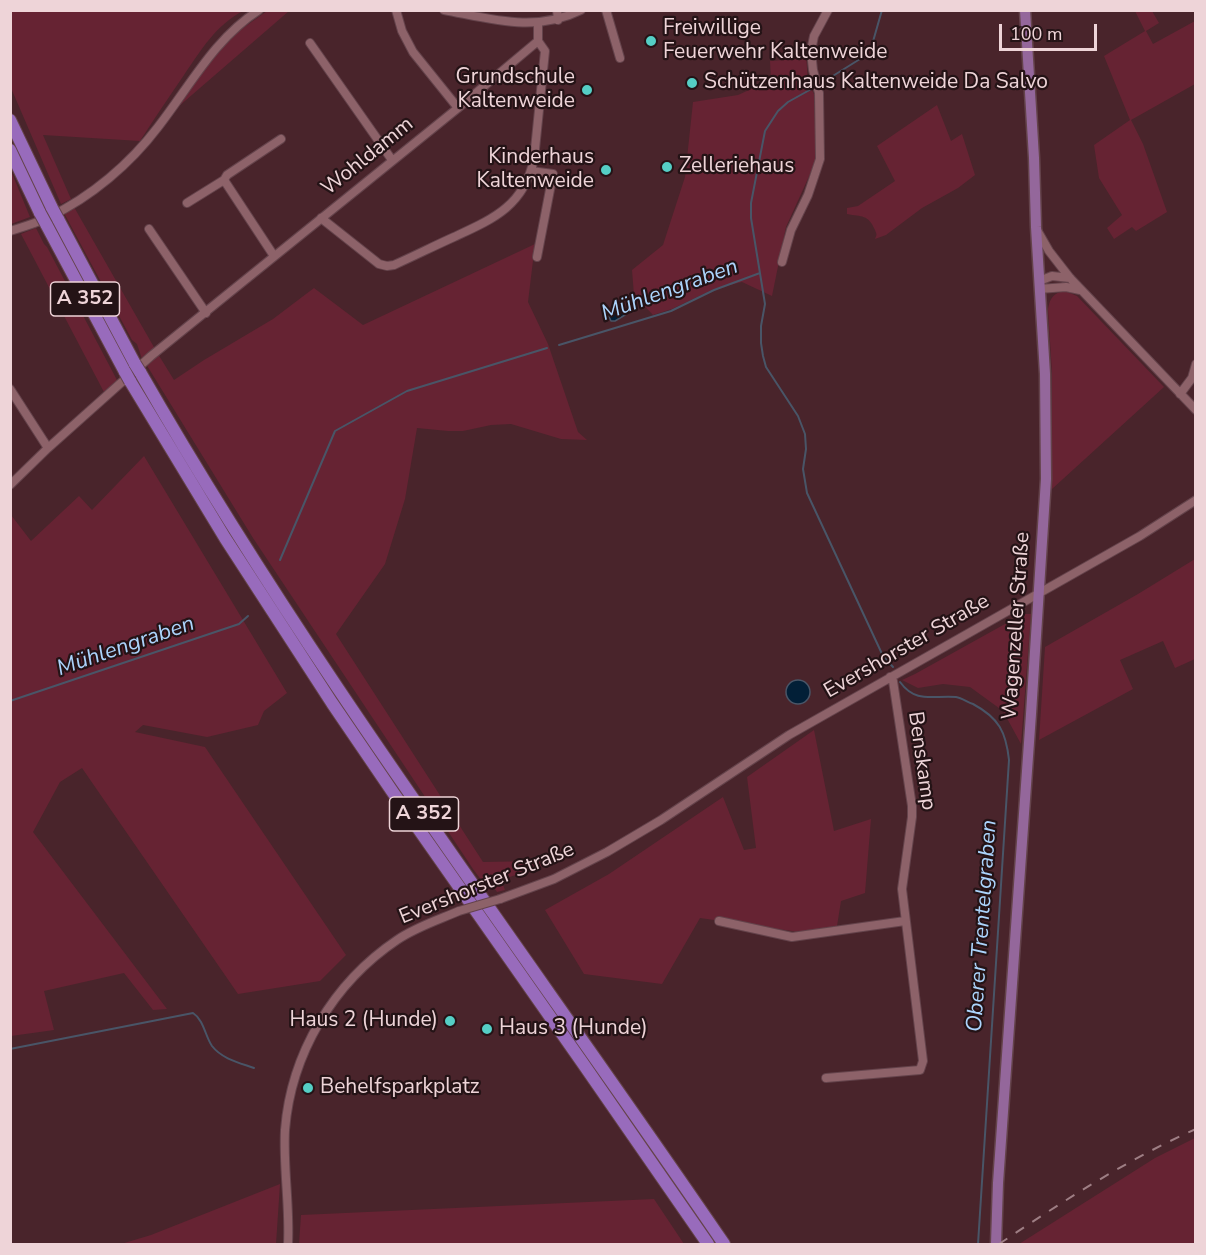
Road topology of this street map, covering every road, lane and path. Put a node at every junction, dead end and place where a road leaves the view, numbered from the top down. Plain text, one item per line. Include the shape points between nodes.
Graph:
1 (259, 10) edge
2 (396, 10) edge
3 (444, 10) edge
4 (581, 10) edge
5 (606, 10) edge
6 (828, 10) edge
7 (1025, 10) edge
8 (558, 15) edge
9 (538, 23) junction
10 (538, 41) junction
11 (310, 43) dead end
12 (620, 58) dead end
13 (458, 108) junction
14 (10, 120) edge
15 (281, 139) dead end
16 (10, 150) edge
17 (392, 160) junction
18 (531, 171) junction
19 (224, 180) junction
20 (187, 203) dead end
21 (49, 216) junction
22 (321, 218) junction
23 (1036, 227) junction
24 (149, 229) dead end
25 (10, 231) edge
26 (274, 256) junction
27 (537, 257) dead end
28 (782, 262) dead end
29 (1070, 278) junction
30 (1039, 285) junction
31 (1081, 291) junction
32 (206, 313) junction
33 (1196, 364) edge
34 (10, 389) edge
35 (1180, 394) junction
36 (1196, 410) edge
37 (48, 448) junction
38 (10, 485) edge
39 (1196, 500) edge
40 (1039, 593) junction
41 (890, 677) junction
42 (719, 921) dead end
43 (905, 921) junction
44 (826, 1078) dead end
45 (288, 1245) edge
46 (708, 1245) edge
47 (724, 1245) edge
48 (996, 1245) edge

1 - 25 street via 214,49 159,126 120,168 48,218
2 - 13 street via 413,52
3 - 9 street via 515,23
4 - 8 street
5 - 12 street
6 - 28 street via 811,51 818,85 820,159
7 - 23 main road, Wagenzeller Straße
8 - 9 street
9 - 10 street
10 - 13 street, Wohldamm
10 - 18 street via 545,51
11 - 17 street
13 - 17 street, Wohldamm
14 - 21 highway, A 352
15 - 19 street
16 - 21 highway, A 352
17 - 22 street, Wohldamm
18 - 22 street via 518,195 494,218 394,265 379,264
18 - 27 street via 553,174
19 - 20 street
19 - 26 street
21 - 46 highway, A 352 via 128,377 225,538 394,794
21 - 47 highway, A 352 via 235,532 337,687
22 - 26 street, Wohldamm
23 - 29 street
23 - 30 main road, Wagenzeller Straße
24 - 32 street
26 - 32 street, Wohldamm
29 - 30 street via 1052,276
29 - 31 street
30 - 31 street
30 - 40 main road, Wagenzeller Straße via 1046,426
31 - 35 street
32 - 37 street, Wohldamm via 151,356
33 - 35 street via 1192,378
34 - 37 street
35 - 36 street
37 - 38 street, Wohldamm
39 - 40 street, Evershorster Straße
40 - 41 street, Evershorster Straße
40 - 48 main road, Wagenzeller Straße
41 - 43 street, Benskamp via 912,806 902,889
41 - 45 street, Evershorster Straße, bridge via 789,735 607,852 554,879 427,924 397,940 354,976 327,1009 296,1071 287,1112 285,1155
42 - 43 street via 792,937
43 - 44 street, Benskamp via 923,1061 920,1070

